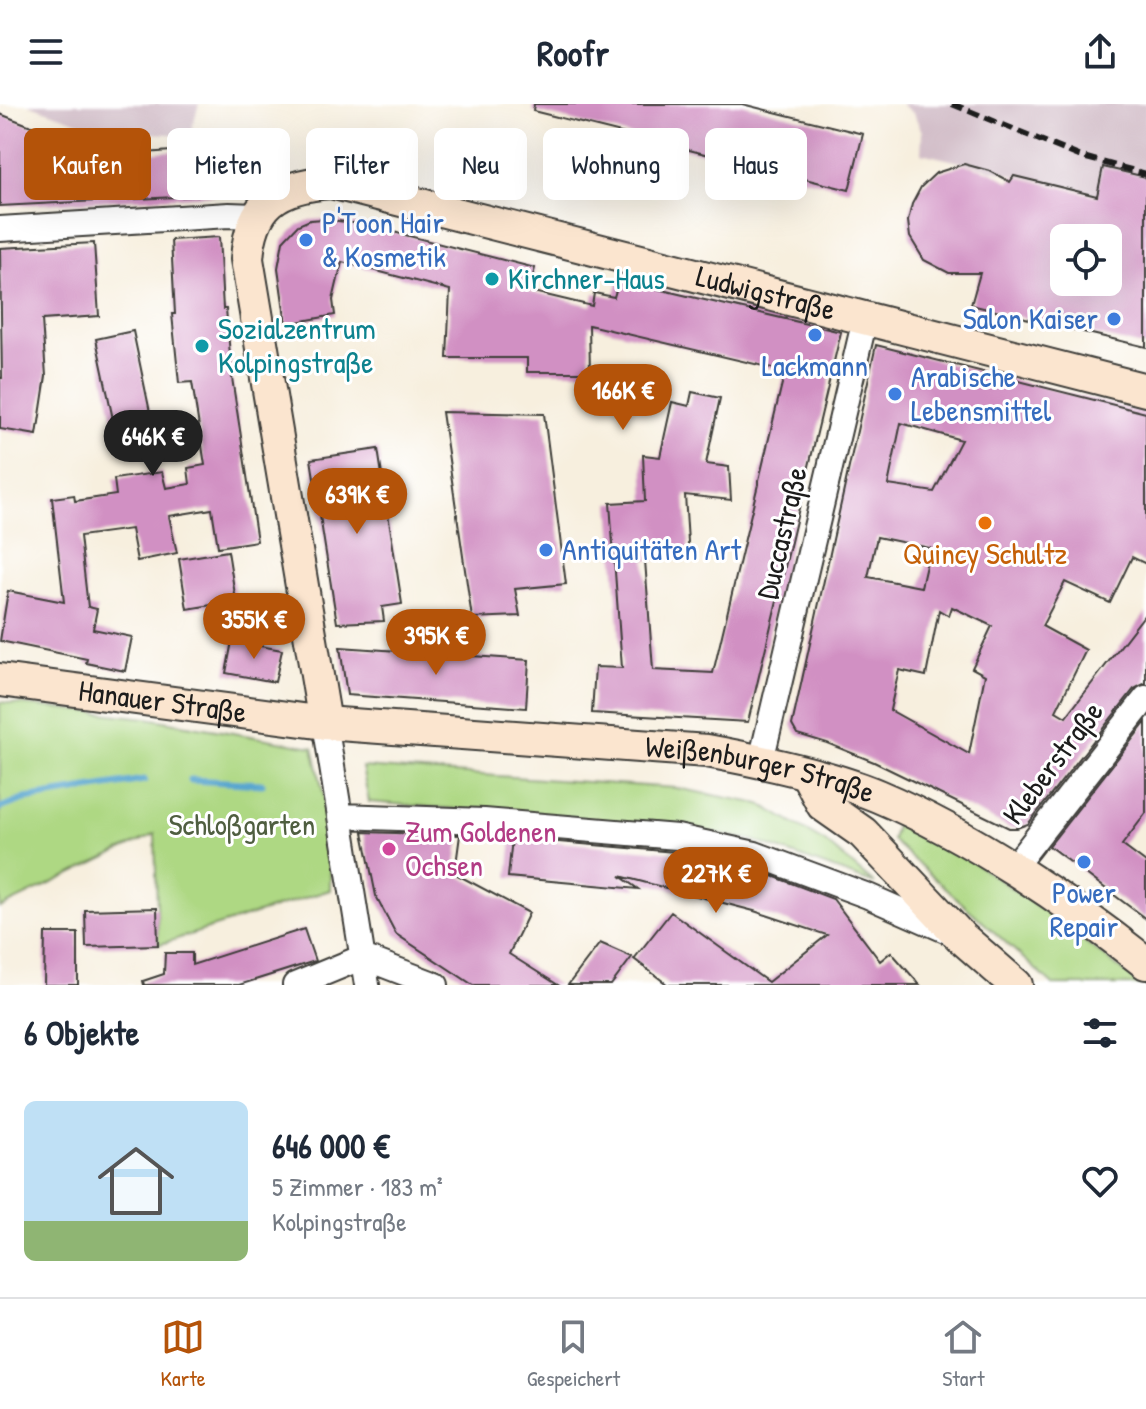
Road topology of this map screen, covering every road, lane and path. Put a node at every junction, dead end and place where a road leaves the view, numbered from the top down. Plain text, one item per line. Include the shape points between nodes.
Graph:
1 (256, 216) junction
2 (0, 229) edge
3 (865, 319) junction
4 (1146, 390) edge
5 (0, 680) edge
6 (1146, 698) edge
7 (325, 723) junction
8 (761, 761) junction
9 (807, 774) junction
10 (341, 816) junction
11 (1012, 869) junction
12 (961, 937) junction
13 (363, 957) junction
14 (1146, 963) edge
15 (295, 985) edge
16 (367, 985) edge
17 (436, 985) edge
18 (1016, 985) edge

1 - 2 street
1 - 3 main road, Ludwigstraße via 283,193 331,182
1 - 7 main road via 247,259
3 - 4 main road, Ludwigstraße
3 - 8 street, Duccastraße
5 - 7 main road, Hanauer Straße
6 - 11 street, Kleberstraße
7 - 8 main road, Weißenburger Straße via 707,751
7 - 10 street
8 - 9 main road, Weißenburger Straße
9 - 11 main road, Weißenburger Straße via 877,795
9 - 12 main road via 823,805 863,833
10 - 12 street via 677,837 755,854
10 - 13 street
11 - 14 main road, Weißenburger Straße
12 - 18 main road
13 - 15 street
13 - 16 street
13 - 17 street

